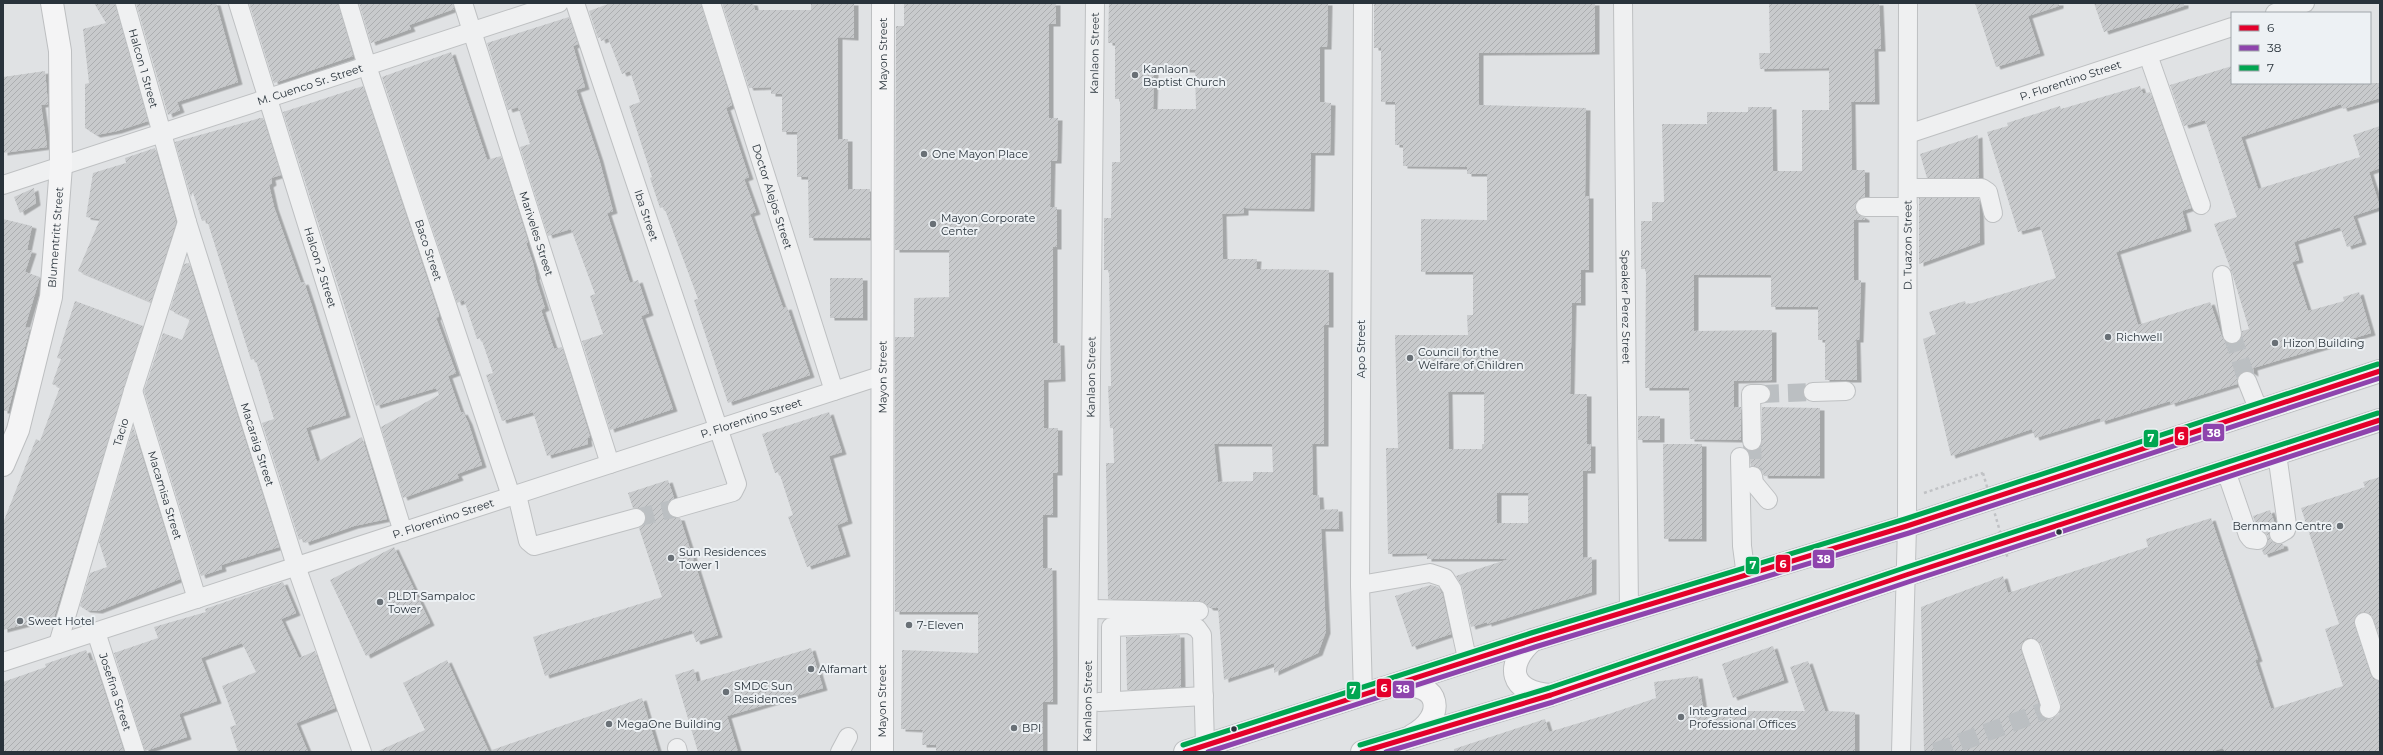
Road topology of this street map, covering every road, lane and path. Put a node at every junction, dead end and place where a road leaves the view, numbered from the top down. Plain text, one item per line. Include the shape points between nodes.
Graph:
1 (52, 3) edge
2 (124, 3) edge
3 (238, 3) edge
4 (348, 3) edge
5 (463, 3) edge
6 (559, 3) edge
7 (575, 3) edge
8 (711, 3) edge
9 (883, 3) edge
10 (1096, 3) edge
11 (1363, 3) edge
12 (1623, 3) edge
13 (1908, 3) edge
14 (2305, 3) edge
15 (2278, 12) edge
16 (2231, 27) edge
17 (472, 31) junction
18 (2148, 55) junction
19 (367, 66) junction
20 (269, 98) junction
21 (163, 133) junction
22 (1908, 134) junction
23 (61, 166) junction
24 (3, 185) edge
25 (1908, 188) junction
26 (2201, 205) dead end
27 (1908, 207) junction
28 (1865, 208) dead end
29 (1993, 213) dead end
30 (187, 222) junction
31 (2222, 275) dead end
32 (2232, 334) tunnel mouth
33 (2380, 371) edge
34 (883, 375) junction
35 (2247, 381) tunnel mouth
36 (133, 391) junction
37 (834, 391) junction
38 (1846, 391) dead end
39 (1812, 392) tunnel mouth
40 (1761, 394) dead end
41 (2259, 411) junction
42 (2380, 420) edge
43 (723, 431) junction
44 (1752, 441) tunnel mouth
45 (2277, 454) junction
46 (1740, 457) dead end
47 (610, 464) junction
48 (3, 465) edge
49 (2226, 471) junction
50 (1753, 476) tunnel mouth
51 (1929, 491) dead end
52 (514, 496) junction
53 (1768, 500) dead end
54 (677, 508) tunnel mouth
55 (636, 518) tunnel mouth
56 (1907, 526) junction
57 (403, 532) junction
58 (2279, 534) dead end
59 (2258, 540) dead end
60 (2008, 559) dead end
61 (296, 566) junction
62 (1906, 575) junction
63 (1746, 576) junction
64 (1360, 584) junction
65 (197, 599) junction
66 (1089, 609) junction
67 (1199, 611) dead end
68 (1629, 611) junction
69 (2364, 622) dead end
70 (96, 632) junction
71 (1533, 640) junction
72 (58, 644) junction
73 (2031, 648) dead end
74 (3, 662) edge
75 (1468, 663) junction
76 (2380, 670) edge
77 (1391, 687) junction
78 (1204, 696) junction
79 (1363, 696) junction
80 (1551, 696) junction
81 (1111, 701) junction
82 (1088, 702) junction
83 (2049, 709) dead end
84 (1410, 737) junction
85 (1195, 749) edge
86 (136, 752) edge
87 (362, 752) edge
88 (882, 752) edge
89 (1087, 752) edge
90 (1362, 752) edge
91 (1901, 752) edge

1 - 23 main road, Blumentritt Street via 60,51
2 - 21 street, Halcon 1 Street
3 - 20 street, Halcon 2 Street
4 - 19 street, Baco Street
5 - 17 street, Mariveles Street
6 - 17 street, M. Cuenco Sr. Street
7 - 43 street, Iba Street
8 - 37 street, Doctor Alejos Street
9 - 34 main road, Mayon Street
10 - 66 street, Kanlaon Street
11 - 64 street, Apo Street
12 - 68 street, Speaker Perez Street
13 - 22 street, D. Tuazon Street
14 - 15 street
16 - 18 street, P. Florentino Street
17 - 19 street, M. Cuenco Sr. Street
17 - 47 street, Mariveles Street
18 - 22 street, P. Florentino Street
18 - 26 street
19 - 20 street, M. Cuenco Sr. Street
19 - 52 street, Baco Street
20 - 21 street, M. Cuenco Sr. Street
20 - 57 street, Halcon 2 Street
21 - 23 street, M. Cuenco Sr. Street
21 - 30 street, Macaraig Street
22 - 25 street, D. Tuazon Street
23 - 24 street, M. Cuenco Sr. Street
23 - 48 main road, Blumentritt Street via 51,297 18,430
25 - 27 street, D. Tuazon Street
25 - 29 street via 1982,188 1988,192
27 - 28 street
27 - 56 street, D. Tuazon Street
30 - 36 street, Tacio
30 - 61 street, Macaraig Street
31 - 32 street
33 - 41 main road
34 - 37 street, P. Florentino Street
34 - 88 main road, Mayon Street
35 - 41 street
36 - 65 street, Macamisa Street
36 - 72 street, Tacio
37 - 43 street, P. Florentino Street
38 - 39 street
40 - 44 street via 1752,394
41 - 56 main road
42 - 45 main road
43 - 47 street, P. Florentino Street
43 - 54 street, Iba Street via 736,484 733,492
45 - 49 main road
45 - 58 street via 2287,525 2286,530
46 - 63 street via 1742,546
47 - 52 street, P. Florentino Street
49 - 59 street via 2248,535 2251,539
49 - 62 main road
50 - 53 street via 1754,483
51 - 60 path, bridge via 1983,473
52 - 55 street, Baco Street via 528,541 534,546
52 - 57 street, P. Florentino Street
56 - 62 street, D. Tuazon Street
56 - 63 main road
57 - 61 street, P. Florentino Street
61 - 65 street, P. Florentino Street
61 - 87 street, Macaraig Street
62 - 80 main road
62 - 91 street, D. Tuazon Street
63 - 68 main road
64 - 75 street via 1430,573 1445,578 1452,589
64 - 79 street, Apo Street
65 - 70 street, P. Florentino Street
66 - 67 street
66 - 82 street, Kanlaon Street
68 - 71 main road
69 - 76 street
70 - 72 street, P. Florentino Street
70 - 86 street, Josefina Street
71 - 75 main road
71 - 80 main road via 1517,658 1516,678 1518,683 1530,692
72 - 74 street, P. Florentino Street
73 - 83 street via 2052,707
75 - 77 main road
77 - 79 main road
77 - 84 main road via 1419,686 1428,691 1434,699 1435,711 1430,721 1421,731
78 - 81 street
78 - 81 street via 1202,635 1197,628 1189,624 1114,626 1109,631
78 - 85 street
79 - 85 main road
80 - 84 main road
81 - 82 street
82 - 89 street, Kanlaon Street
84 - 90 main road

